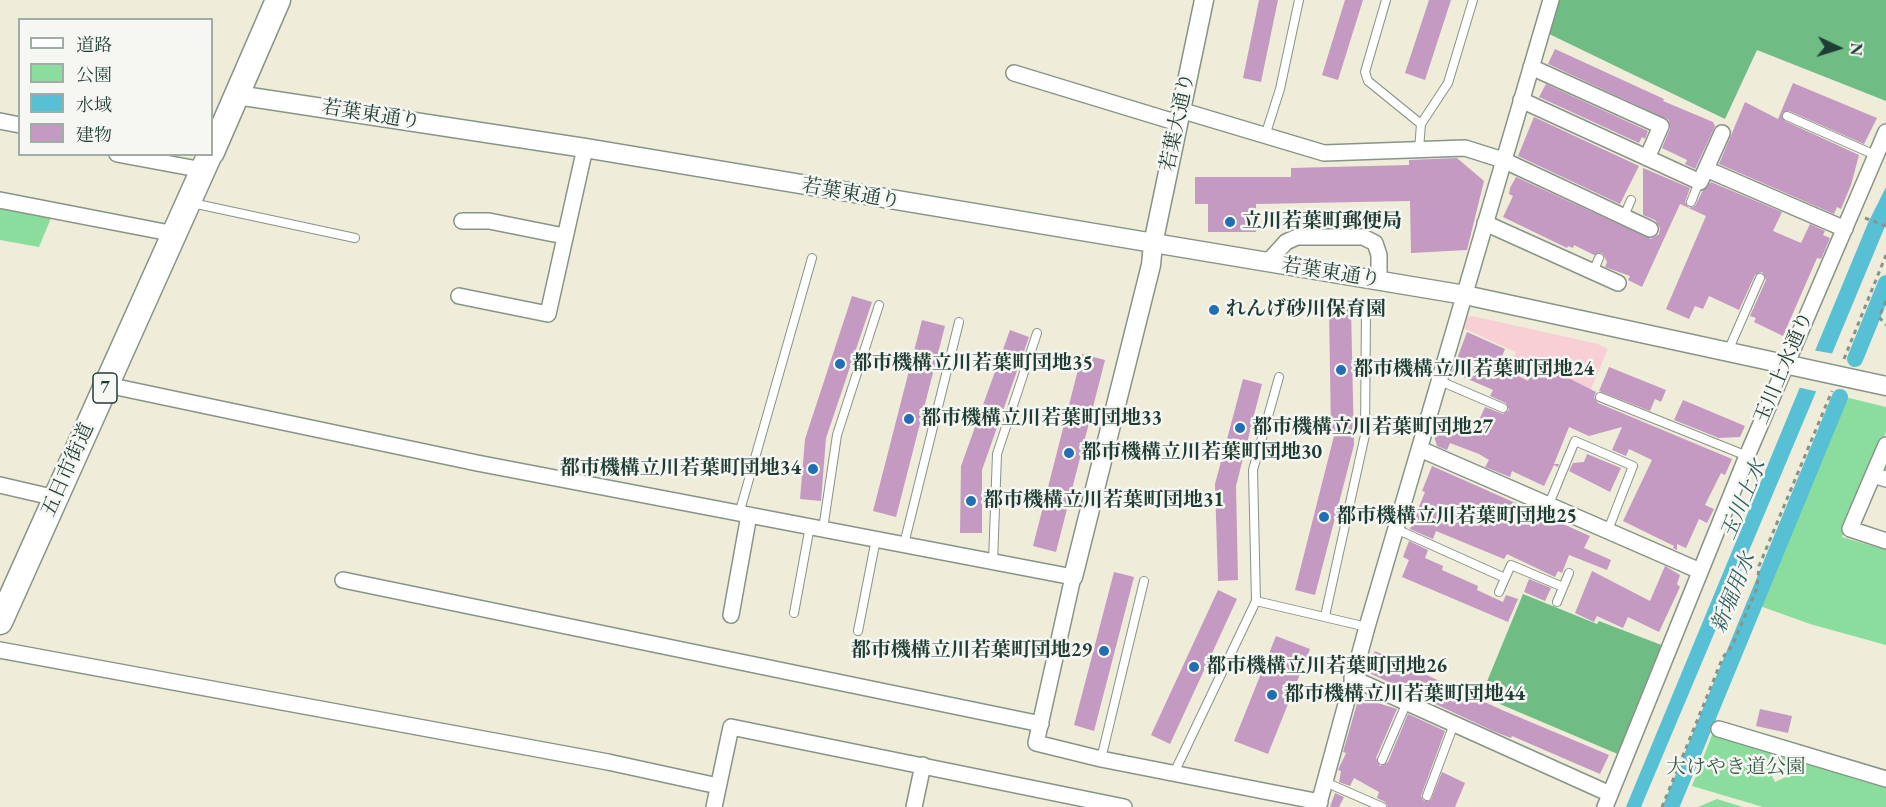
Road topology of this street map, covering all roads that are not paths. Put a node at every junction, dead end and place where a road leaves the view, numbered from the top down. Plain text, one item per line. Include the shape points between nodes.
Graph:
1 (278, 0) edge
2 (1204, 0) edge
3 (1299, 0) edge
4 (1386, 0) edge
5 (1473, 0) edge
6 (1551, 0) edge
7 (1531, 67) junction
8 (1014, 73) dead end
9 (237, 95) junction
10 (1521, 100) junction
11 (1179, 116) junction
12 (1787, 116) dead end
13 (0, 121) edge
14 (1420, 124) junction
15 (18, 125) edge
16 (1886, 132) edge
17 (1722, 133) dead end
18 (1265, 137) junction
19 (213, 148) edge
20 (585, 148) junction
21 (1419, 149) junction
22 (1875, 155) junction
23 (153, 156) edge
24 (1647, 158) junction
25 (208, 159) edge
26 (1503, 160) junction
27 (1703, 176) junction
28 (0, 200) edge
29 (1631, 200) dead end
30 (1691, 202) dead end
31 (190, 203) junction
32 (1624, 216) junction
33 (462, 221) dead end
34 (1485, 223) junction
35 (1650, 229) dead end
36 (1845, 229) junction
37 (175, 234) junction
38 (564, 236) junction
39 (355, 238) dead end
40 (1153, 244) junction
41 (812, 258) dead end
42 (1267, 263) junction
43 (1760, 278) dead end
44 (1379, 280) junction
45 (1618, 283) dead end
46 (1465, 295) junction
47 (459, 296) dead end
48 (879, 305) dead end
49 (1366, 308) dead end
50 (959, 322) dead end
51 (1037, 333) dead end
52 (1728, 351) junction
53 (1786, 363) junction
54 (1278, 377) dead end
55 (1440, 381) junction
56 (107, 385) junction
57 (1886, 386) edge
58 (1600, 397) dead end
59 (1503, 408) dead end
60 (1886, 445) edge
61 (1420, 449) junction
62 (1747, 456) junction
63 (1880, 477) edge
64 (0, 485) edge
65 (56, 498) junction
66 (1549, 504) junction
67 (744, 514) junction
68 (817, 528) junction
69 (1396, 529) junction
70 (1608, 530) junction
71 (876, 538) junction
72 (1886, 541) edge
73 (904, 544) junction
74 (993, 562) junction
75 (1700, 571) junction
76 (1569, 573) dead end
77 (1073, 577) junction
78 (1505, 578) junction
79 (343, 580) dead end
80 (1144, 581) dead end
81 (1563, 587) junction
82 (1499, 592) dead end
83 (1256, 601) junction
84 (1557, 602) dead end
85 (794, 613) dead end
86 (731, 615) dead end
87 (1325, 616) junction
88 (0, 622) edge
89 (1367, 627) junction
90 (858, 631) dead end
91 (0, 650) edge
92 (1353, 678) junction
93 (1407, 702) junction
94 (1041, 724) junction
95 (1454, 724) junction
96 (1719, 729) dead end
97 (1101, 759) junction
98 (1382, 760) dead end
99 (923, 765) junction
100 (1174, 773) junction
101 (1886, 779) edge
102 (1325, 782) junction
103 (718, 786) junction
104 (1426, 796) dead end
105 (1607, 800) edge
106 (1319, 805) edge
107 (1115, 806) edge
108 (714, 807) edge
109 (914, 807) edge
110 (1382, 807) edge

1 - 9 main road, 五日市街道 / 7
2 - 11 street, 若葉大通り
3 - 18 lane
4 - 14 lane via 1365,72 1368,81
5 - 14 lane via 1448,83
6 - 7 street
7 - 10 street
7 - 24 street via 1661,126
8 - 11 street
9 - 19 main road, 五日市街道 / 7
9 - 20 street, 若葉東通り
10 - 24 street
10 - 26 street
11 - 18 street
11 - 40 street, 若葉大通り
12 - 22 lane
13 - 15 street
14 - 21 lane
16 - 22 street, 玉川上水通り
17 - 27 street
18 - 21 street via 1324,153
20 - 38 street
20 - 40 street, 若葉東通り
21 - 26 street via 1465,148
22 - 36 street, 玉川上水通り
23 - 25 street
24 - 27 street
25 - 31 main road, 五日市街道 / 7
26 - 32 street
26 - 34 street
27 - 30 lane
27 - 36 street
28 - 37 street
29 - 32 lane
31 - 37 main road, 五日市街道 / 7
31 - 39 lane
32 - 35 street
33 - 38 street via 489,221
34 - 45 street via 1596,265
34 - 46 street
36 - 53 street, 玉川上水通り
37 - 56 main road, 五日市街道 / 7
38 - 47 street via 548,314
40 - 42 street, 若葉東通り
40 - 77 street, 若葉大通り
41 - 67 lane
42 - 44 street, 若葉東通り
42 - 44 street via 1286,242 1297,237 1363,237 1375,243
43 - 52 lane
44 - 46 street, 若葉東通り
46 - 52 street, 若葉東通り
46 - 55 street
48 - 68 lane via 837,435
49 - 87 lane via 1365,435
50 - 73 lane
51 - 74 lane via 997,454
52 - 53 street, 若葉東通り
53 - 57 street, 若葉東通り
53 - 62 street, 玉川上水通り
54 - 83 lane via 1252,470
55 - 59 lane
55 - 61 street
56 - 65 main road, 五日市街道 / 7
56 - 67 street via 477,463
58 - 62 lane
60 - 63 street
61 - 66 street
61 - 69 street
62 - 75 street, 玉川上水通り
63 - 72 street via 1850,529
64 - 65 street
65 - 88 main road, 五日市街道 / 7
66 - 70 street
66 - 70 lane via 1575,441 1633,466
67 - 68 street
67 - 86 street
68 - 71 street
68 - 85 lane
69 - 78 lane
69 - 89 street
70 - 75 street
71 - 73 street
71 - 90 lane
73 - 74 street
74 - 77 street
75 - 105 street, 玉川上水通り
76 - 81 lane
77 - 94 street
78 - 81 lane via 1510,565
78 - 82 lane
79 - 94 street
80 - 97 lane
81 - 84 lane
83 - 87 lane
83 - 100 lane
87 - 89 lane
89 - 92 street
91 - 103 street via 608,762
92 - 93 street
92 - 102 street
93 - 95 street
93 - 98 lane
94 - 97 street via 1036,743
95 - 104 lane
95 - 105 street
96 - 101 street
97 - 100 street
99 - 103 street via 731,727
99 - 107 street
99 - 109 street
100 - 106 street
102 - 106 street
102 - 110 lane
103 - 108 street

